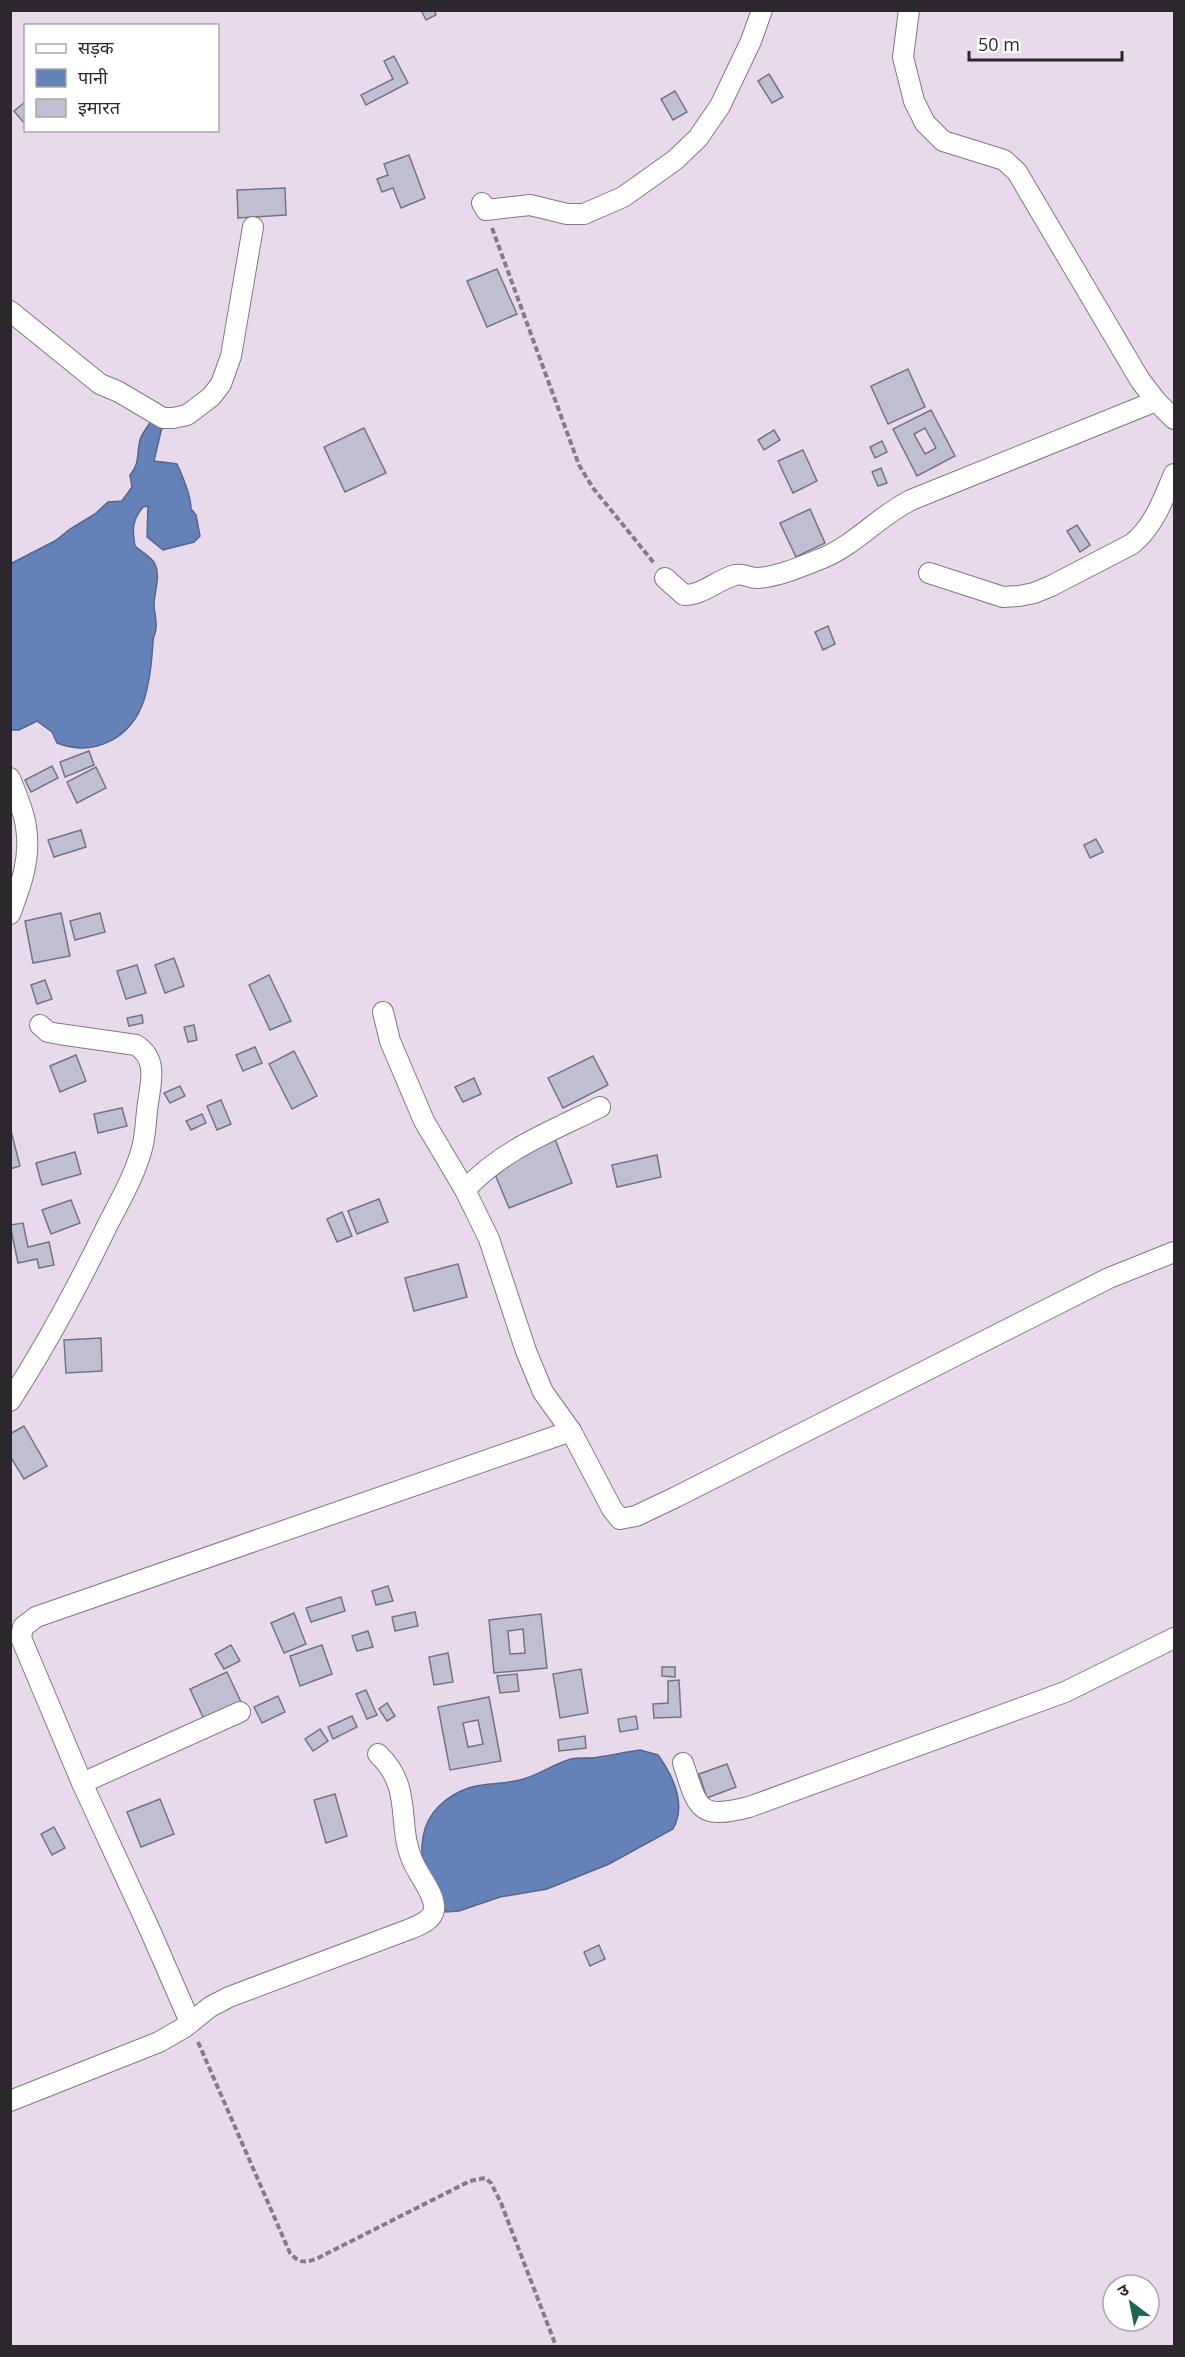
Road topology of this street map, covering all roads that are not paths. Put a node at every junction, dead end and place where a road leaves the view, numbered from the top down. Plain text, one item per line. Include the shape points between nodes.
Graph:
1 (762, 10) edge
2 (909, 10) edge
3 (484, 206) road end
4 (253, 227) dead end
5 (10, 311) edge
6 (1156, 402) junction
7 (1174, 419) edge
8 (1174, 474) edge
9 (929, 573) dead end
10 (665, 578) road end
11 (10, 778) edge
12 (10, 914) edge
13 (382, 1012) dead end
14 (40, 1025) dead end
15 (600, 1107) dead end
16 (465, 1190) junction
17 (1174, 1252) edge
18 (10, 1401) edge
19 (571, 1431) junction
20 (15, 1626) edge
21 (1174, 1638) edge
22 (240, 1712) dead end
23 (378, 1754) dead end
24 (683, 1763) dead end
25 (82, 1783) junction
26 (190, 2022) junction
27 (10, 2101) edge

1 - 3 street via 720,106 698,138 675,160 623,197 584,214 530,205
2 - 6 street via 903,57 914,101 925,123 943,141 1004,160 1017,172
4 - 5 street via 231,356 212,397 187,415 163,418 100,384
6 - 7 street
6 - 10 street via 911,500 853,542 822,558 767,576 736,575 694,595 684,595
8 - 9 street via 1144,534 1124,549 1034,593 1003,597
11 - 12 street via 26,826 28,851 23,882
13 - 16 street via 402,1073 424,1121
14 - 18 street via 59,1035 136,1045 150,1059 153,1072 142,1145 126,1188 36,1362
15 - 16 street via 505,1155
16 - 19 street via 489,1239 543,1392
17 - 19 street via 1109,1278 636,1516 620,1519 616,1515
19 - 20 street
20 - 25 street
21 - 24 street via 1065,1692 733,1811 720,1814 702,1808
22 - 25 street
23 - 26 street via 395,1774 402,1796 409,1852 433,1899 433,1914 410,1929 229,1997
25 - 26 street
26 - 27 street via 159,2042

